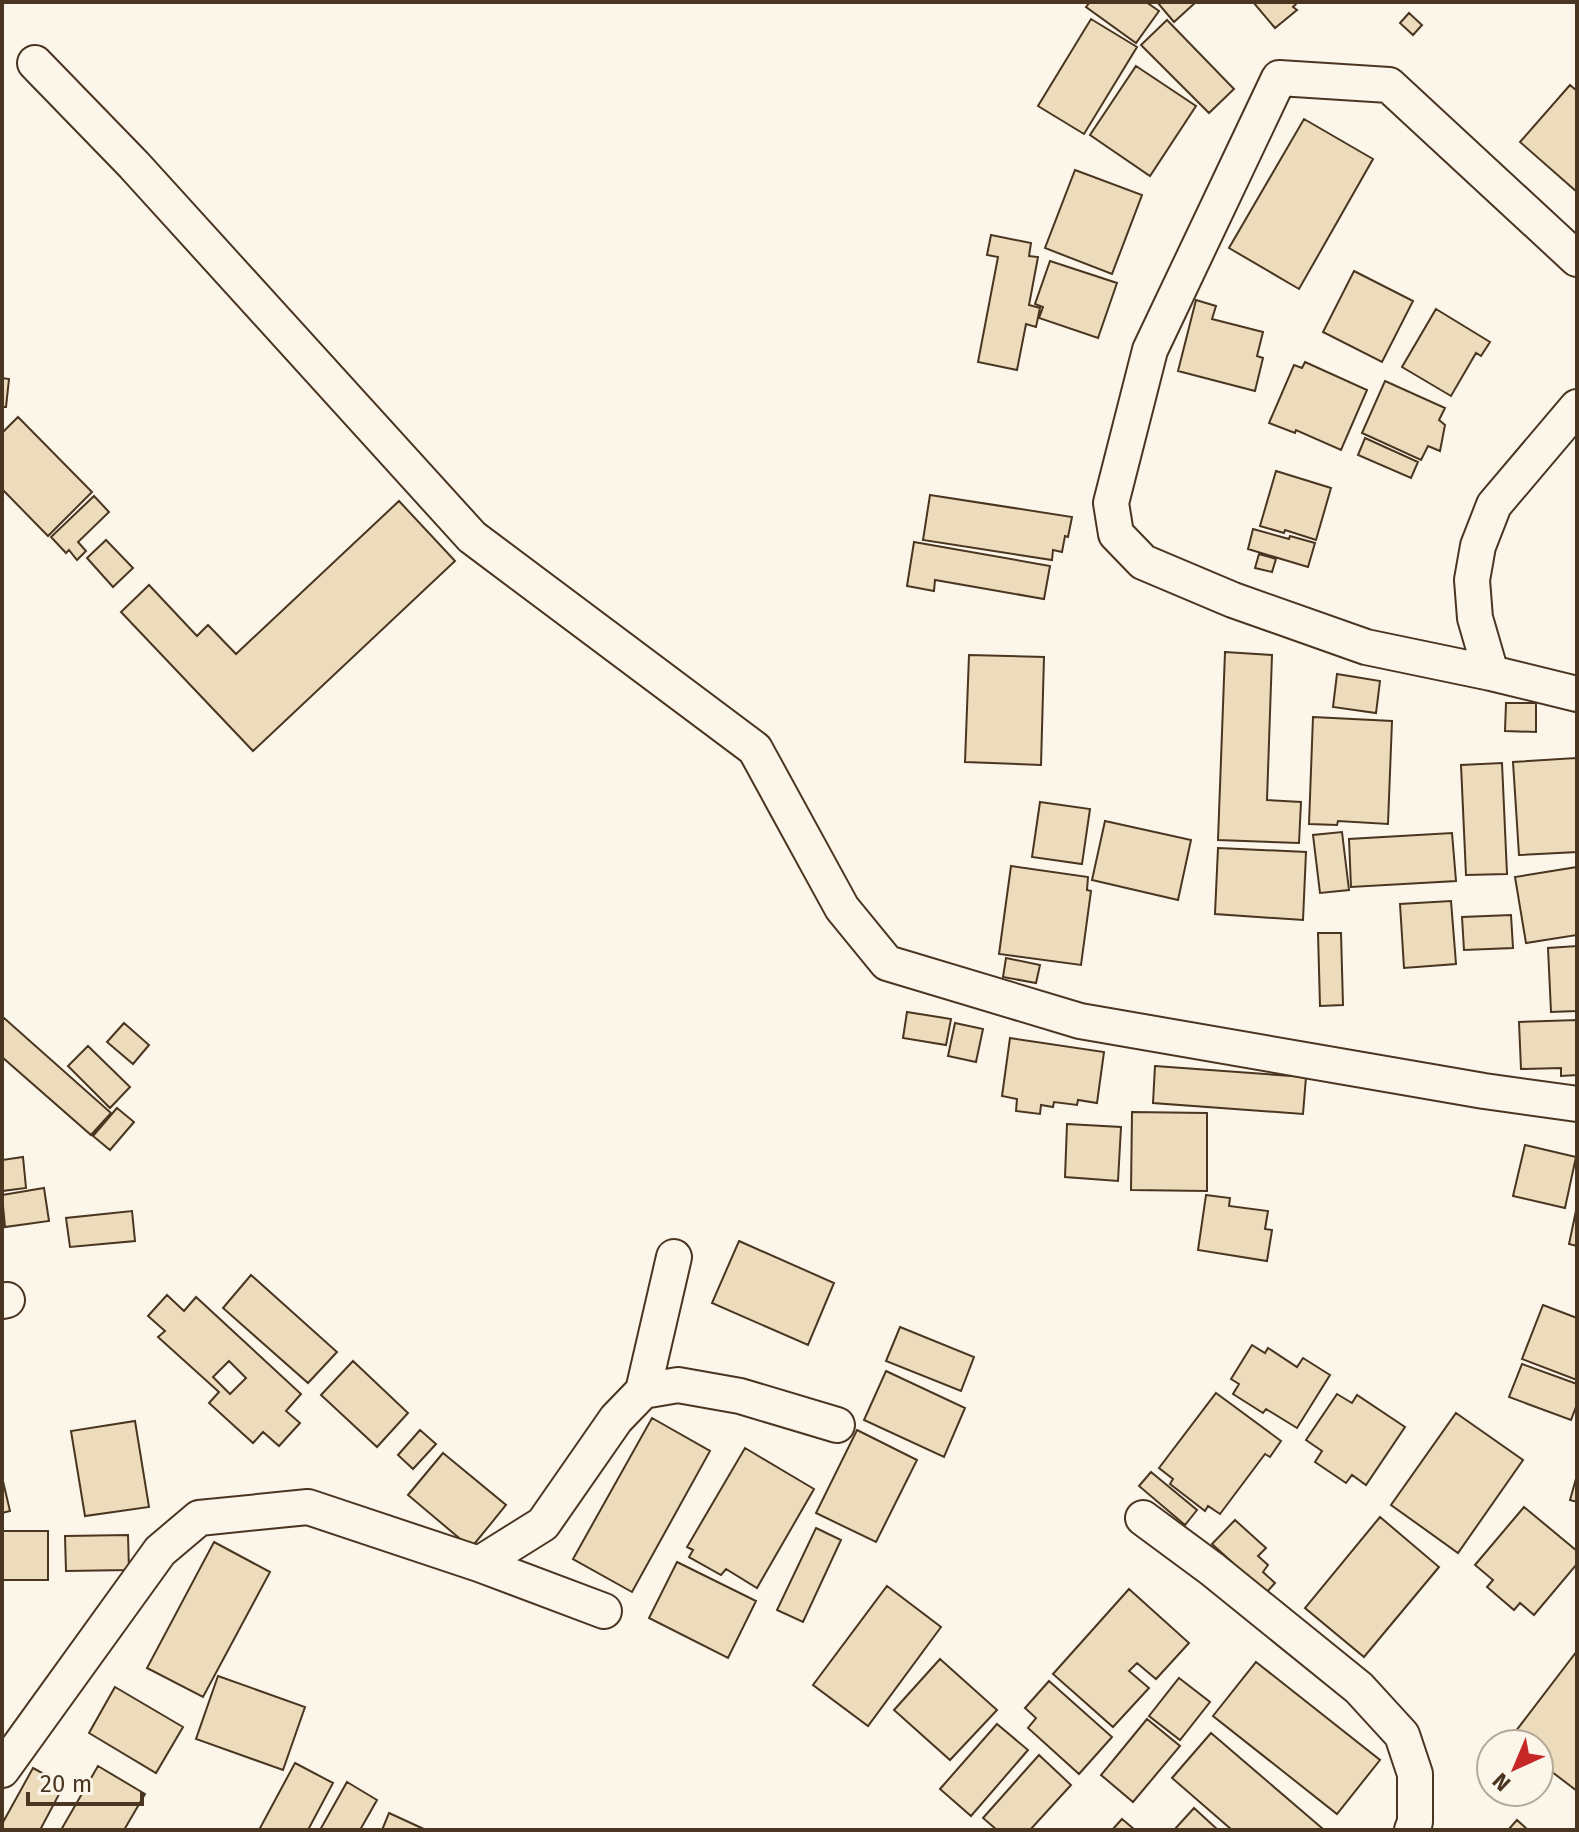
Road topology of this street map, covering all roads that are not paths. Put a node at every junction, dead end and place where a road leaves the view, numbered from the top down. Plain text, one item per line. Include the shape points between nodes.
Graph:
1 (35, 63) dead end
2 (1577, 259) edge
3 (1577, 407) edge
4 (1491, 673) junction
5 (1577, 694) edge
6 (1577, 1104) edge
7 (674, 1257) dead end
8 (643, 1391) junction
9 (837, 1425) dead end
10 (1143, 1518) dead end
11 (479, 1564) junction
12 (604, 1611) dead end
13 (2, 1770) edge
14 (1412, 1830) edge

1 - 6 street via 472,537 755,749 842,908 887,963 1080,1021
2 - 4 street via 1389,85 1279,78 1150,350 1111,503 1116,534 1143,562 1366,647
3 - 4 street via 1494,505 1478,546 1472,580 1475,618
4 - 5 street
7 - 8 street
8 - 9 street via 678,1385 709,1390
8 - 11 street via 616,1419 543,1524
10 - 14 street via 1359,1688 1402,1735 1415,1774
11 - 12 street
11 - 13 street via 308,1507 199,1518 160,1551

